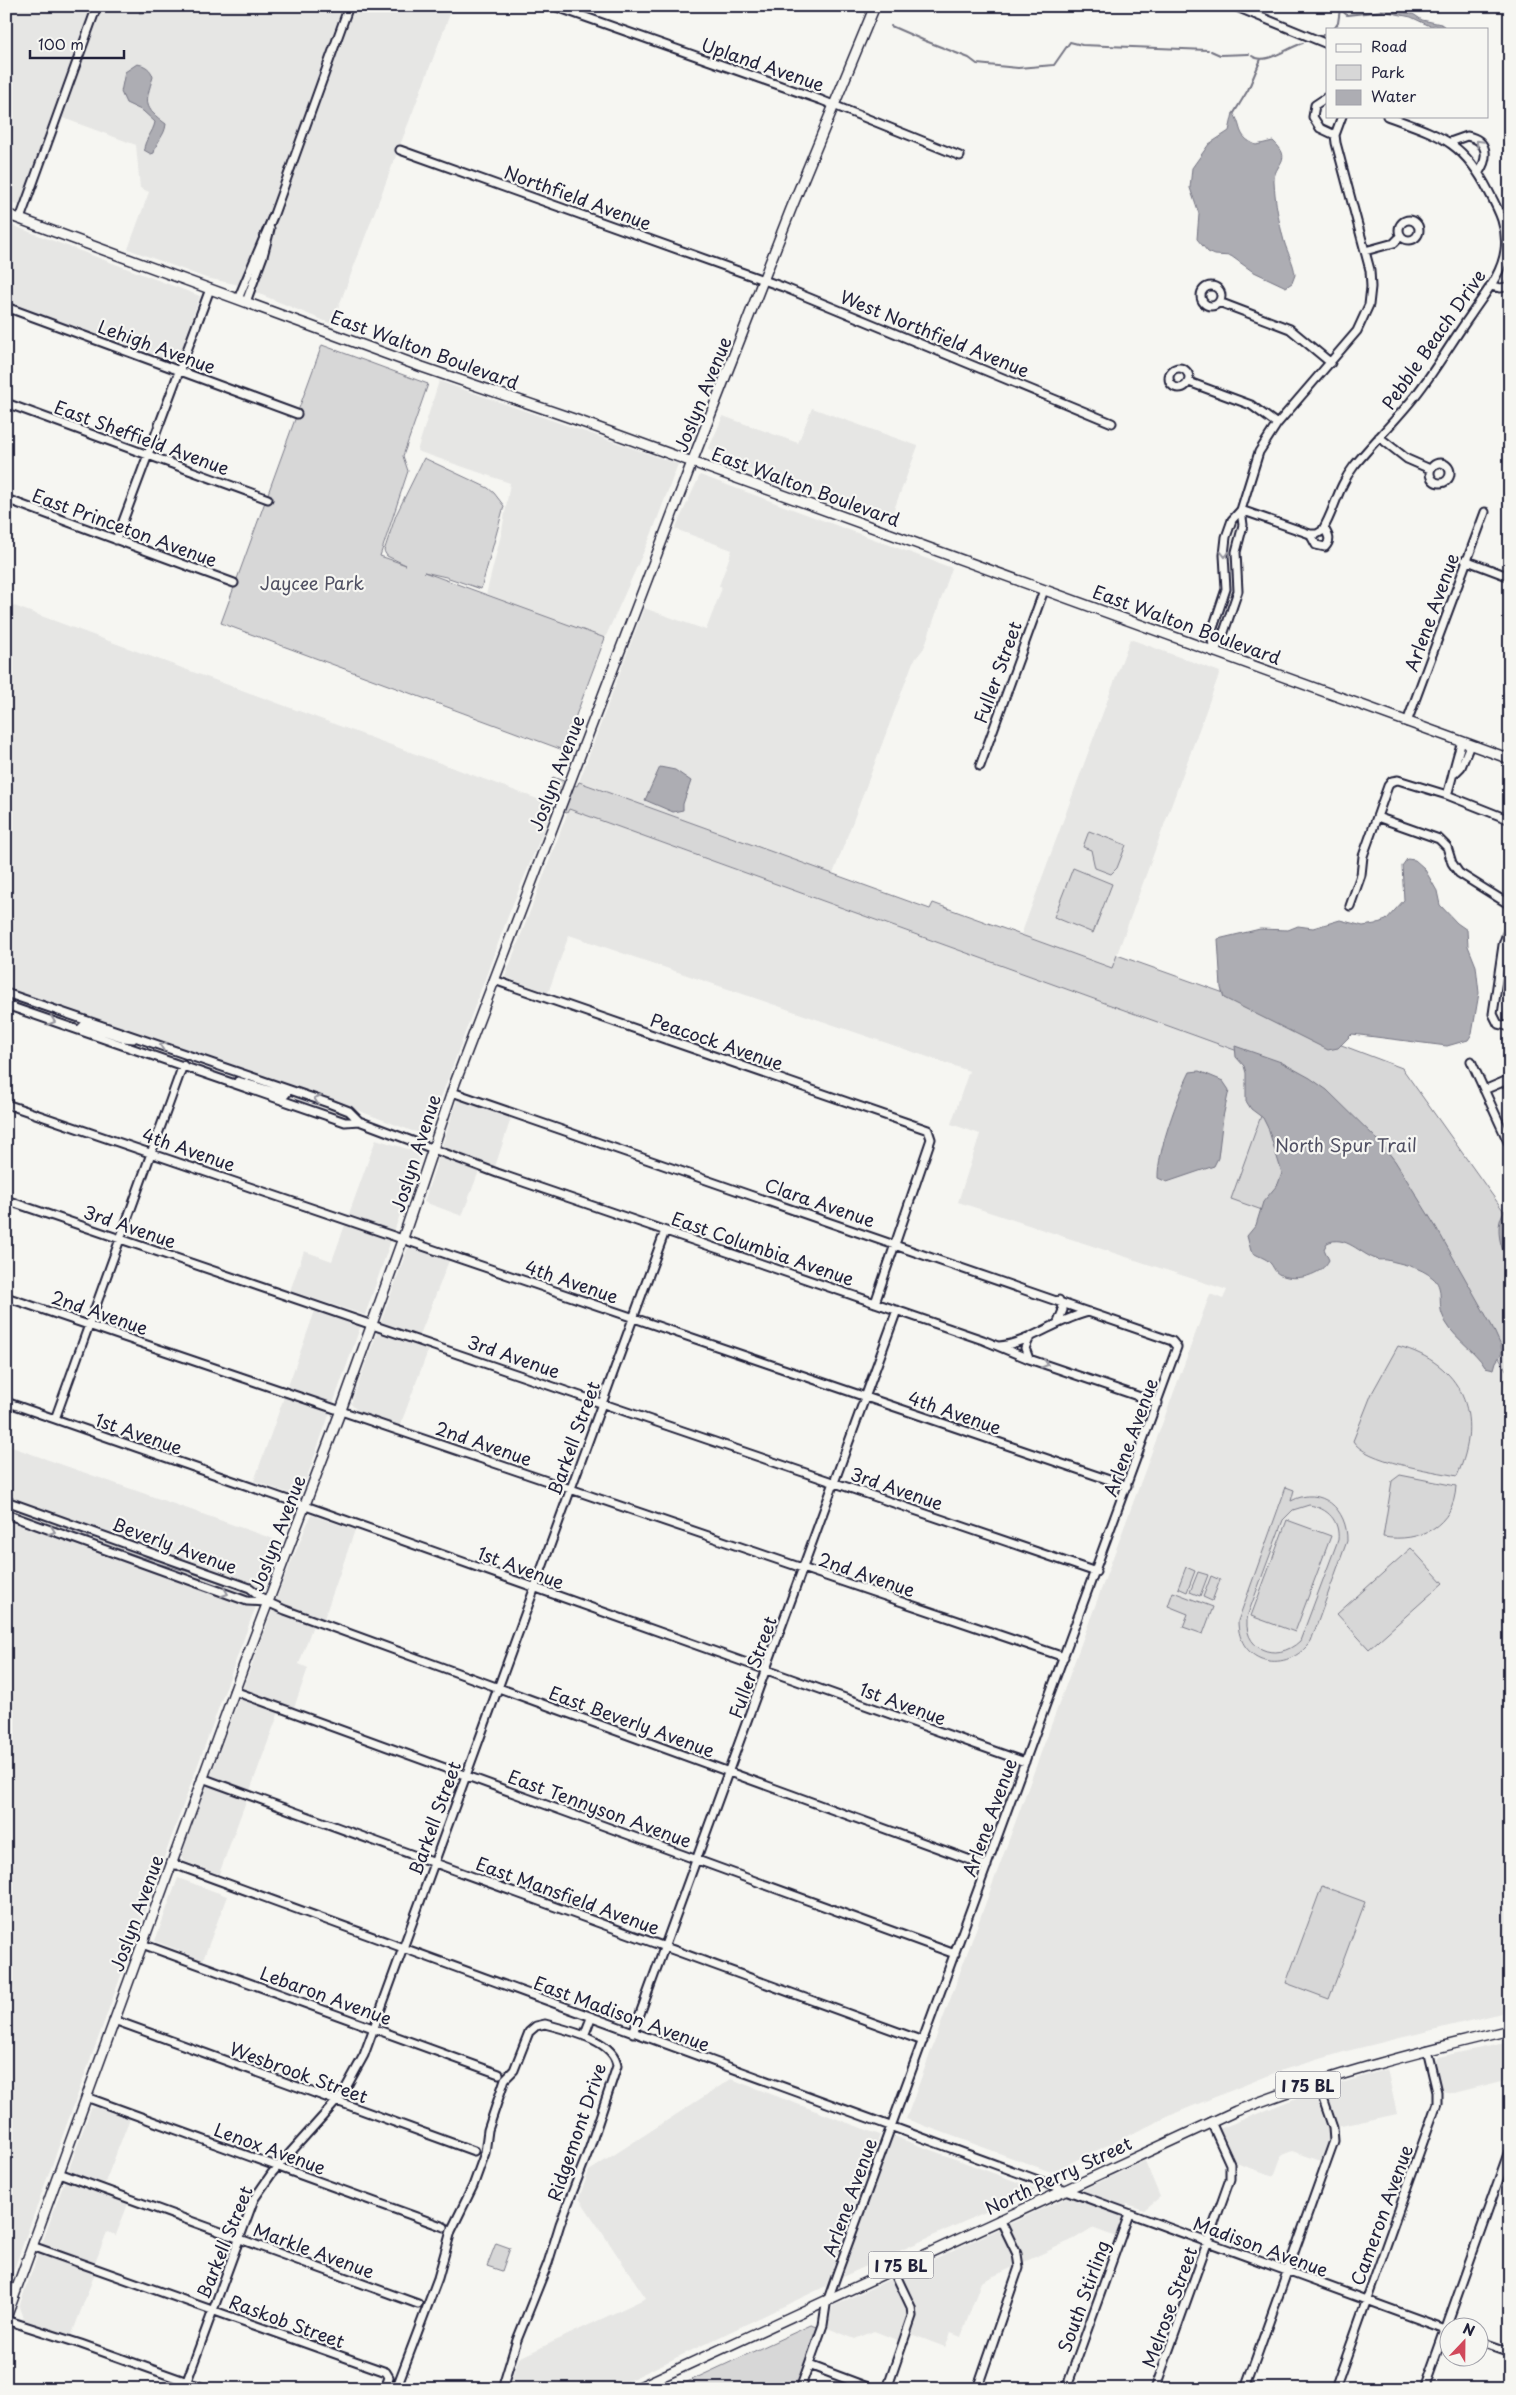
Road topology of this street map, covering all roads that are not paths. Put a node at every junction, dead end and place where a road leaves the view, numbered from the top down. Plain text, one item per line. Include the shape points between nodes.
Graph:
1 (97, 6) edge
2 (349, 6) edge
3 (554, 6) edge
4 (875, 6) edge
5 (1234, 6) edge
6 (1326, 44) edge
7 (1326, 98) edge
8 (834, 105) junction
9 (1341, 118) edge
10 (1393, 118) edge
11 (1335, 135) junction
12 (1450, 142) junction
13 (400, 150) dead end
14 (960, 156) dead end
15 (1479, 172) junction
16 (6, 214) edge
17 (20, 219) junction
18 (1401, 236) dead end
19 (1507, 250) edge
20 (1365, 251) junction
21 (746, 272) joint
22 (764, 280) junction
23 (1490, 286) junction
24 (1510, 286) edge
25 (210, 289) junction
26 (242, 301) junction
27 (1219, 302) dead end
28 (6, 307) edge
29 (1331, 363) junction
30 (179, 370) junction
31 (1188, 382) dead end
32 (6, 403) edge
33 (297, 414) dead end
34 (1112, 423) dead end
35 (1277, 424) junction
36 (1379, 437) junction
37 (148, 455) junction
38 (692, 462) junction
39 (1430, 469) dead end
40 (6, 499) edge
41 (268, 499) dead end
42 (1241, 510) junction
43 (1485, 512) dead end
44 (1324, 528) junction
45 (1310, 534) junction
46 (116, 540) junction
47 (1465, 560) junction
48 (1510, 577) edge
49 (234, 583) dead end
50 (1044, 590) junction
51 (1224, 600) junction
52 (1234, 604) junction
53 (1214, 652) junction
54 (1407, 722) junction
55 (1466, 743) junction
56 (1510, 759) edge
57 (980, 766) dead end
58 (1447, 795) junction
59 (1377, 817) junction
60 (1510, 820) edge
61 (1510, 905) edge
62 (1350, 906) dead end
63 (1510, 924) edge
64 (494, 980) junction
65 (6, 993) edge
66 (6, 1005) edge
67 (1506, 1027) edge
68 (80, 1030) junction
69 (146, 1040) junction
70 (1471, 1061) dead end
71 (183, 1065) junction
72 (221, 1078) junction
73 (1510, 1079) edge
74 (289, 1090) junction
75 (1484, 1090) junction
76 (452, 1092) junction
77 (6, 1104) edge
78 (359, 1121) junction
79 (1510, 1146) edge
80 (433, 1149) junction
81 (151, 1152) junction
82 (6, 1200) edge
83 (665, 1231) junction
84 (120, 1238) junction
85 (403, 1238) junction
86 (895, 1244) junction
87 (6, 1297) edge
88 (1058, 1300) junction
89 (875, 1302) junction
90 (897, 1310) junction
91 (1090, 1312) junction
92 (633, 1318) junction
93 (1058, 1322) junction
94 (89, 1324) junction
95 (372, 1324) junction
96 (1030, 1337) junction
97 (999, 1346) junction
98 (1177, 1346) joint
99 (1029, 1359) junction
100 (866, 1398) junction
101 (6, 1402) edge
102 (602, 1402) junction
103 (1158, 1403) junction
104 (341, 1410) junction
105 (55, 1419) junction
106 (835, 1482) junction
107 (1128, 1486) junction
108 (571, 1488) junction
109 (6, 1500) edge
110 (306, 1507) junction
111 (6, 1514) edge
112 (803, 1568) junction
113 (1096, 1572) junction
114 (535, 1588) junction
115 (268, 1602) junction
116 (1064, 1658) junction
117 (766, 1670) junction
118 (498, 1688) junction
119 (234, 1691) junction
120 (1026, 1762) junction
121 (729, 1772) junction
122 (466, 1776) junction
123 (202, 1778) junction
124 (697, 1860) junction
125 (434, 1863) junction
126 (171, 1864) junction
127 (987, 1866) junction
128 (142, 1944) junction
129 (665, 1947) junction
130 (403, 1949) junction
131 (955, 1954) junction
132 (591, 2018) junction
133 (114, 2020) junction
134 (374, 2029) junction
135 (1510, 2030) edge
136 (633, 2033) junction
137 (584, 2036) junction
138 (923, 2041) junction
139 (1427, 2050) junction
140 (499, 2074) dead end
141 (1318, 2081) junction
142 (86, 2097) junction
143 (336, 2102) junction
144 (1211, 2122) junction
145 (891, 2127) junction
146 (1510, 2148) edge
147 (474, 2151) dead end
148 (277, 2166) junction
149 (59, 2173) junction
150 (1063, 2190) junction
151 (1128, 2214) junction
152 (1000, 2220) junction
153 (444, 2227) dead end
154 (238, 2238) junction
155 (1208, 2243) junction
156 (32, 2246) junction
157 (893, 2269) junction
158 (1287, 2272) junction
159 (828, 2299) junction
160 (1366, 2300) junction
161 (418, 2304) dead end
162 (212, 2310) junction
163 (1451, 2318) edge
164 (6, 2319) edge
165 (1438, 2327) edge
166 (1488, 2344) edge
167 (1510, 2352) edge
168 (1438, 2353) edge
169 (809, 2365) junction
170 (185, 2385) edge
171 (207, 2389) edge
172 (385, 2389) edge
173 (396, 2389) edge
174 (502, 2389) edge
175 (635, 2389) edge
176 (800, 2389) edge
177 (872, 2389) edge
178 (887, 2389) edge
179 (977, 2389) edge
180 (1066, 2389) edge
181 (1155, 2389) edge
182 (1245, 2389) edge
183 (1335, 2389) edge
184 (1424, 2389) edge

1 - 17 street
2 - 26 street
3 - 8 street, Upland Avenue
4 - 8 main road, Joslyn Avenue
5 - 6 street
7 - 11 street via 1315,105 1313,117 1320,128
8 - 14 street, Upland Avenue
8 - 22 main road, Joslyn Avenue
9 - 11 street
10 - 12 street, Pebble Beach Drive
11 - 20 street
12 - 15 street, Pebble Beach Drive
15 -> 12 street via 1486,153 1480,141 1467,136
13 - 21 street, Northfield Avenue
15 - 19 street, Pebble Beach Drive via 1502,217
16 - 17 main road, East Walton Boulevard
17 - 25 main road, East Walton Boulevard
18 - 20 street via 1394,242
19 - 23 street, Pebble Beach Drive
20 - 29 street via 1371,277 1366,312 1357,331
21 - 22 street, West Northfield Avenue
22 - 34 street, West Northfield Avenue
22 - 38 main road, Joslyn Avenue
23 - 24 street
23 - 36 street, Pebble Beach Drive via 1413,399
25 - 26 main road, East Walton Boulevard
25 - 30 street
26 - 38 main road, East Walton Boulevard
27 - 29 street via 1290,329
28 - 30 street, Lehigh Avenue
29 - 35 street
30 - 33 street, Lehigh Avenue
30 - 37 street
31 - 35 street via 1251,405
32 - 37 street, East Sheffield Avenue
35 - 42 street via 1259,452
36 - 39 street via 1407,459
36 - 44 street, Pebble Beach Drive via 1340,487
37 - 41 street, East Sheffield Avenue
37 - 46 street
38 - 50 main road, East Walton Boulevard
38 - 64 main road, Joslyn Avenue
40 - 46 street, East Princeton Avenue
42 - 45 street
42 -> 51 street via 1232,520 1225,542 1227,584
42 - 52 street via 1243,524 1236,548 1238,582
43 - 47 street, Arlene Avenue
44 - 45 street via 1319,534
44 - 45 street, Pebble Beach Drive via 1329,536 1325,547 1316,545
46 - 49 street, East Princeton Avenue
47 - 48 street
47 - 54 street, Arlene Avenue
50 - 53 main road, East Walton Boulevard
50 - 57 street, Fuller Street
51 - 52 street
51 - 53 street via 1211,634
52 - 53 street
53 - 54 main road, East Walton Boulevard
54 - 55 main road, East Walton Boulevard
55 - 56 main road, East Walton Boulevard
55 - 58 street via 1454,764 1455,772
58 - 59 street via 1395,780 1389,785
58 - 60 street
59 - 61 street via 1439,839 1447,847 1459,873
59 - 62 street
63 - 67 street via 1503,945 1493,1014 1496,1022
64 - 76 main road, Joslyn Avenue
64 - 86 street, Peacock Avenue via 925,1128 931,1139
65 - 69 street, East Columbia Avenue
66 -> 68 street, East Columbia Avenue
68 - 69 street, East Columbia Avenue via 84,1025 124,1038
68 - 71 street, East Columbia Avenue
74 -> 69 street, East Columbia Avenue
70 - 75 street
71 - 72 street, East Columbia Avenue
71 - 81 street
72 - 74 street, East Columbia Avenue via 285,1095
72 - 78 street, East Columbia Avenue via 345,1122
73 - 75 street
78 -> 74 street, East Columbia Avenue via 349,1111
75 - 79 street
76 - 80 main road, Joslyn Avenue
76 - 86 street, Clara Avenue
77 - 81 street, 4th Avenue
78 - 80 street, East Columbia Avenue
80 - 83 street, East Columbia Avenue
80 - 85 main road, Joslyn Avenue
81 - 84 street
81 - 85 street, 4th Avenue
82 - 84 street, 3rd Avenue
83 - 89 street, East Columbia Avenue
83 - 92 street, Barkell Street
84 - 94 street
84 - 95 street, 3rd Avenue
85 - 92 street, 4th Avenue
85 - 95 main road, Joslyn Avenue
86 - 88 street, Clara Avenue
86 - 89 street
87 - 94 street, 2nd Avenue
88 - 91 street, Clara Avenue
88 - 93 street via 1063,1310
89 - 90 street, East Columbia Avenue
90 - 97 street, East Columbia Avenue
90 - 100 street, Fuller Street
91 - 93 street
91 - 98 street, Clara Avenue via 1168,1339
92 - 100 street, 4th Avenue
92 - 102 street, Barkell Street
93 - 96 street
94 - 104 street, 2nd Avenue
94 - 105 street
95 - 102 street, 3rd Avenue
95 - 104 main road, Joslyn Avenue
96 - 97 street
96 - 99 street via 1026,1348
97 - 99 street, East Columbia Avenue
98 - 103 street, Arlene Avenue
99 -> 103 street, East Columbia Avenue
100 - 106 street, Fuller Street
100 - 107 street, 4th Avenue
101 - 105 street, 1st Avenue
102 - 106 street, 3rd Avenue
102 - 108 street, Barkell Street
103 - 107 street, Arlene Avenue
104 - 108 street, 2nd Avenue
104 - 110 main road, Joslyn Avenue
105 - 110 street, 1st Avenue
106 - 112 street, Fuller Street
106 - 113 street, 3rd Avenue
107 - 113 street, Arlene Avenue
108 - 112 street, 2nd Avenue
108 - 114 street, Barkell Street
109 - 115 street, Beverly Avenue via 250,1588
110 - 114 street, 1st Avenue
110 - 115 main road, Joslyn Avenue
111 -> 115 street, Beverly Avenue via 247,1600
112 - 116 street, 2nd Avenue
112 - 117 street, Fuller Street
113 - 116 street, Arlene Avenue
114 - 117 street, 1st Avenue
114 - 118 street, Barkell Street
115 - 118 street, East Beverly Avenue
115 - 119 main road, Joslyn Avenue
116 - 120 street, Arlene Avenue
117 - 120 street, 1st Avenue
117 - 121 street, Fuller Street
118 - 121 street, East Beverly Avenue
118 - 122 street, Barkell Street
119 - 122 street, East Tennyson Avenue
119 - 123 main road, Joslyn Avenue
120 - 127 street, Arlene Avenue
121 - 124 street, Fuller Street
121 - 127 street, East Beverly Avenue
122 - 124 street, East Tennyson Avenue
122 - 125 street, Barkell Street
123 - 125 street, East Mansfield Avenue
123 - 126 main road, Joslyn Avenue
124 - 129 street, Fuller Street
124 - 131 street, East Tennyson Avenue
125 - 129 street, East Mansfield Avenue
125 - 130 street, Barkell Street
126 - 128 main road, Joslyn Avenue
126 - 130 street, East Madison Avenue
127 - 131 street, Arlene Avenue
128 - 133 main road, Joslyn Avenue
128 - 134 street, Lebaron Avenue
129 - 136 street, Fuller Street
129 - 138 street, East Mansfield Avenue
130 - 132 street, East Madison Avenue
130 - 134 street, Barkell Street
131 - 138 street, Arlene Avenue
132 - 136 street, East Madison Avenue
132 - 137 street
133 - 142 main road, Joslyn Avenue
133 - 143 street, Wesbrook Street
134 - 140 street, Lebaron Avenue
134 - 143 street, Barkell Street via 355,2073
135 - 139 main road, North Perry Street / I 75 BL
136 - 145 street, East Madison Avenue
137 - 173 street, Ridgemont Drive via 542,2024 533,2027 527,2035 514,2070 505,2079 488,2130 485,2153 451,2231 435,2286
137 - 174 street, Ridgemont Drive via 607,2047 615,2058 617,2069 548,2263 516,2340
138 - 145 street, Arlene Avenue
139 - 141 main road, North Perry Street / I 75 BL
139 - 160 street, Cameron Avenue via 1437,2101
141 - 144 main road, North Perry Street / I 75 BL
141 - 158 street via 1334,2138
142 - 148 street, Lenox Avenue
142 - 149 main road, Joslyn Avenue
143 - 147 street, Wesbrook Street
143 - 148 street, Barkell Street
144 - 150 main road, North Perry Street / I 75 BL
144 - 155 street, Melrose Street via 1230,2164 1231,2174
145 - 150 street, East Madison Avenue
145 - 159 street, Arlene Avenue
146 - 163 street
148 - 153 street, Lenox Avenue
148 - 154 street, Barkell Street via 254,2199
149 - 154 street, Markle Avenue
149 - 156 main road, Joslyn Avenue
150 - 151 street, Madison Avenue
150 - 152 main road, North Perry Street / I 75 BL
151 - 155 street, Madison Avenue
151 - 180 street, South Stirling
152 - 157 main road, North Perry Street / I 75 BL
152 - 179 street via 1020,2267
154 - 161 street, Markle Avenue
154 - 162 street, Barkell Street
155 - 158 street, Madison Avenue
155 - 181 street, Melrose Street
156 - 162 street, Raskob Street
156 - 164 main road, Joslyn Avenue
157 - 159 main road, North Perry Street / I 75 BL
157 - 178 street via 912,2316
158 - 160 street, Madison Avenue
158 - 182 street
159 - 169 street, Arlene Avenue via 824,2322
159 - 175 main road, North Perry Street / I 75 BL
160 - 165 street, Madison Avenue
160 - 183 street, Cameron Avenue
162 - 170 street, Barkell Street
162 - 172 street, Raskob Street via 386,2372
164 - 170 street
166 - 167 street
168 - 184 street
169 - 176 street, Arlene Avenue
169 - 177 street
170 - 171 street

